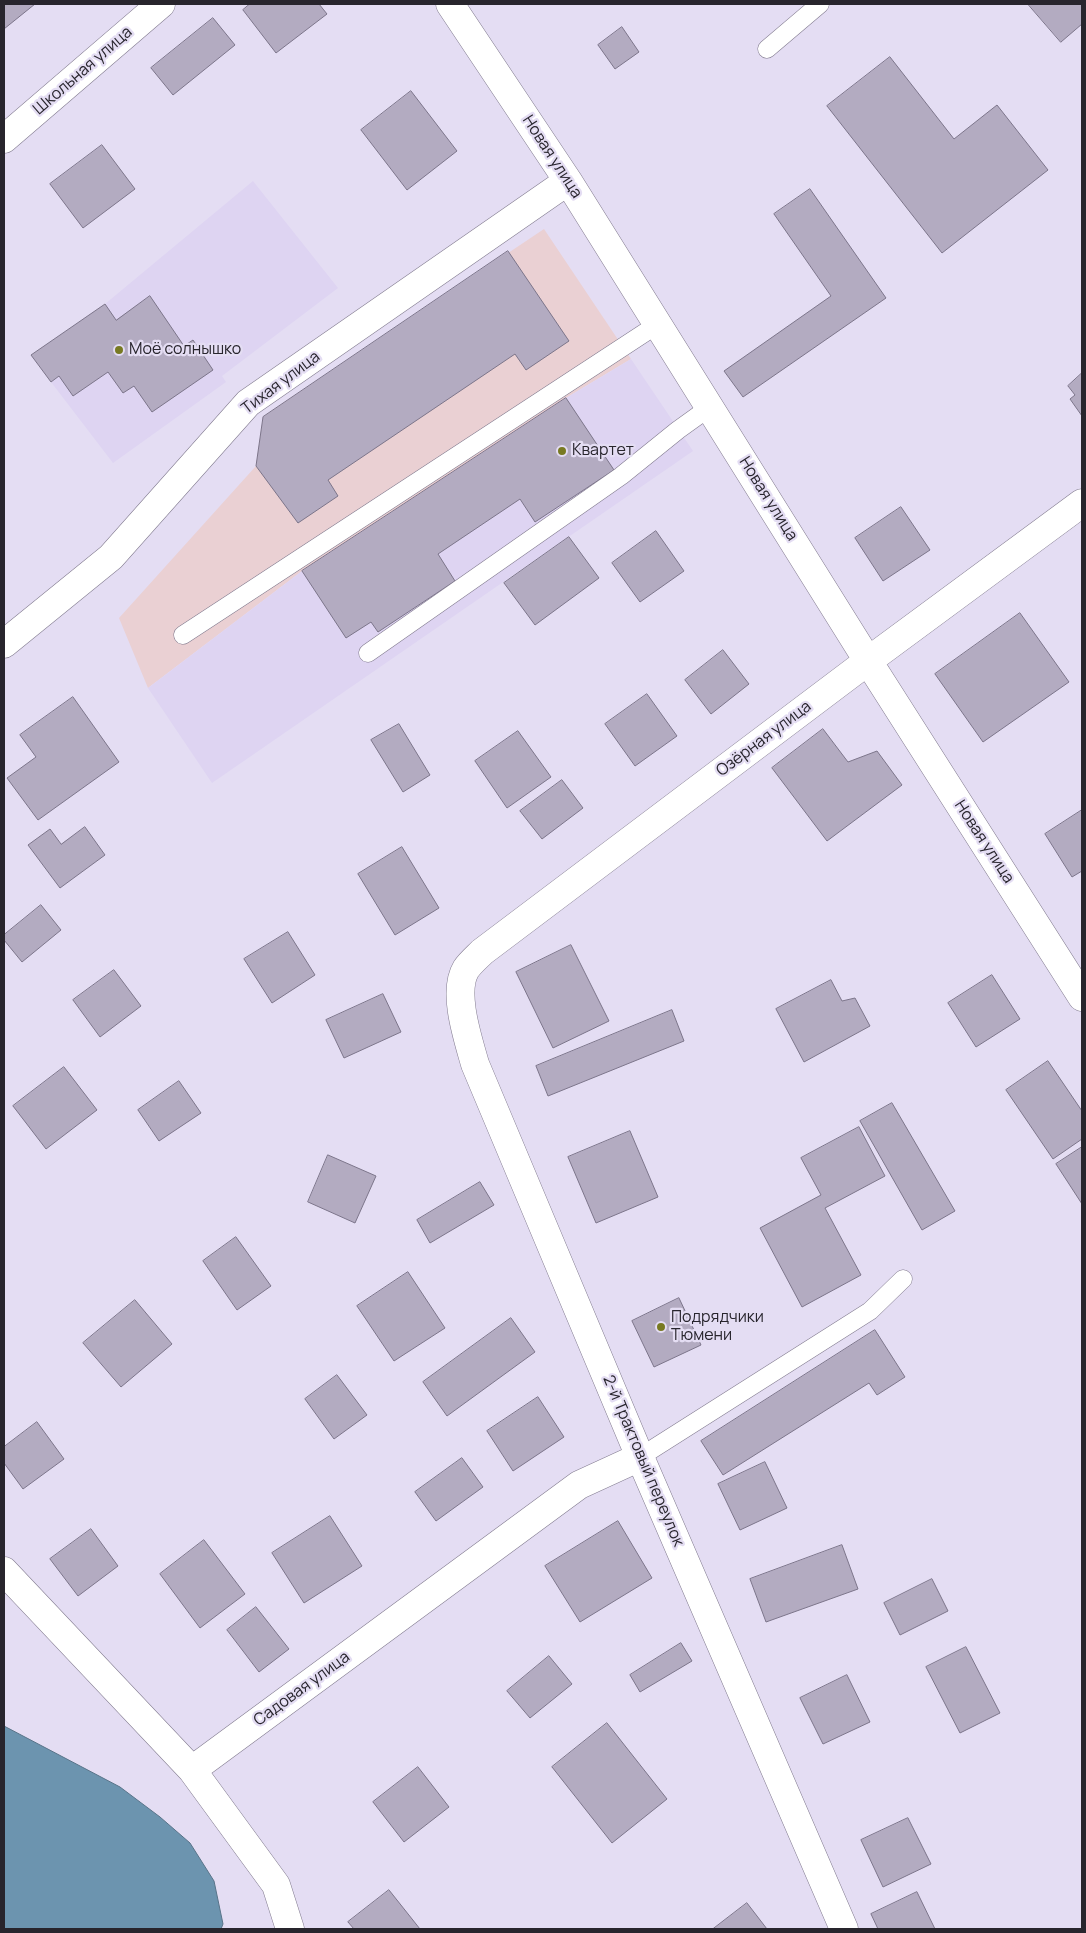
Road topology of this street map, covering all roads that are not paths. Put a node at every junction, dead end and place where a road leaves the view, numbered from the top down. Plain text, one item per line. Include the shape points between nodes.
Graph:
1 (162, 4) edge
2 (450, 4) edge
3 (820, 4) edge
4 (767, 49) dead end
5 (4, 139) edge
6 (568, 181) junction
7 (658, 324) junction
8 (710, 407) junction
9 (1082, 503) edge
10 (183, 635) dead end
11 (4, 644) edge
12 (368, 653) dead end
13 (868, 661) junction
14 (460, 987) joint
15 (1082, 997) edge
16 (903, 1280) dead end
17 (640, 1457) junction
18 (4, 1571) edge
19 (192, 1770) junction
20 (290, 1929) edge
21 (844, 1929) edge

1 - 5 street, Школьная улица
2 - 6 street, Новая улица
3 - 4 lane
6 - 7 street, Новая улица
6 - 11 street, Тихая улица via 248,403 111,558
7 - 8 street, Новая улица
7 - 10 lane
8 - 12 lane via 621,476
8 - 13 street, Новая улица
9 - 13 street, Озёрная улица
13 - 14 street, Озёрная улица via 482,952 466,970
13 - 15 street, Новая улица
14 - 17 street, 2-й Трактовый переулок via 464,1025 475,1064
16 - 17 lane via 870,1311
17 - 19 street, Садовая улица via 579,1484
17 - 21 street, 2-й Трактовый переулок
18 - 19 street
19 - 20 street via 276,1886

